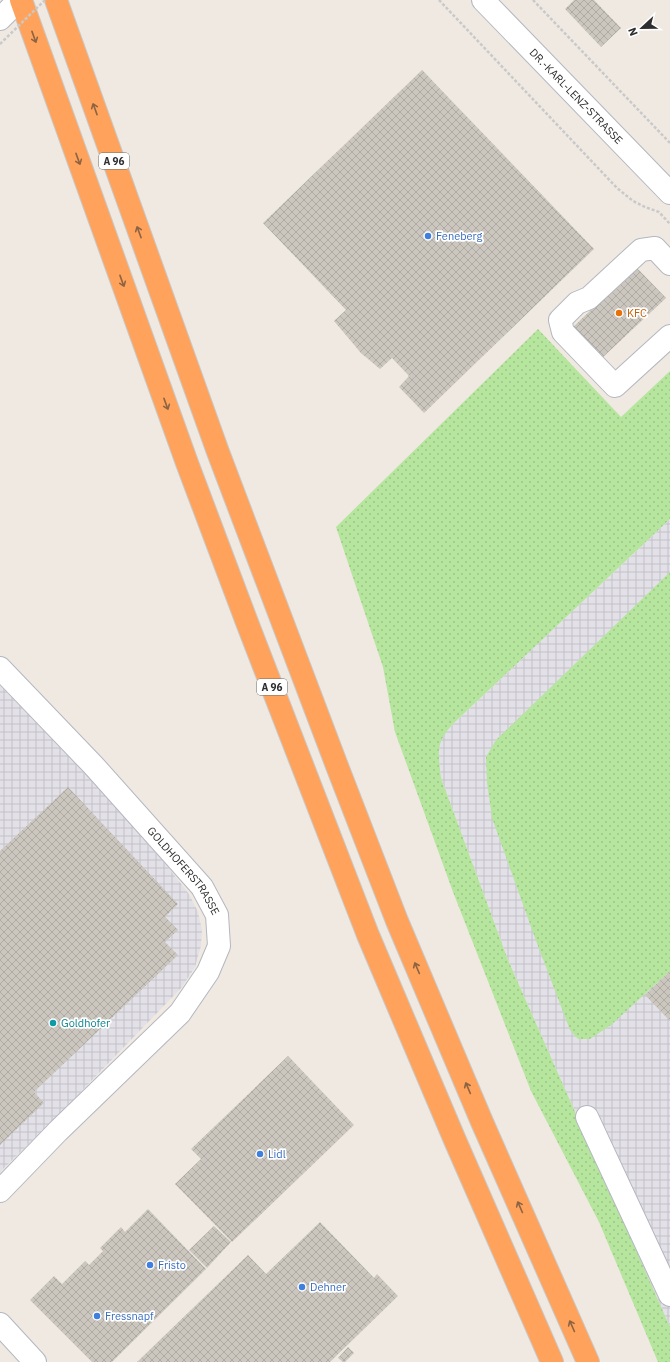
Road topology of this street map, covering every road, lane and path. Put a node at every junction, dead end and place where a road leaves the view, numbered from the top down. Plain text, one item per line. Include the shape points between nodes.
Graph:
1 (20, 0) edge
2 (45, 0) edge
3 (56, 0) edge
4 (439, 0) edge
5 (483, 0) edge
6 (533, 0) edge
7 (0, 19) edge
8 (0, 44) edge
9 (670, 143) edge
10 (670, 193) edge
11 (670, 224) edge
12 (670, 264) edge
13 (670, 336) edge
14 (0, 668) edge
15 (587, 1117) dead end
16 (0, 1192) edge
17 (670, 1294) edge
18 (0, 1324) edge
19 (35, 1362) edge
20 (552, 1362) edge
21 (588, 1362) edge

1 - 7 street
1 -> 20 highway, A 96 via 187,463 368,935
2 - 8 path, bridge
21 -> 3 highway, A 96 via 394,914 221,459
4 - 11 path via 617,188 645,207 659,212
5 - 10 street, DR.-KARL-LENZ-STRASSE
6 - 9 path
12 - 13 street via 655,248 641,250 589,298 577,303 560,320 563,332 616,386
14 - 16 street, GOLDHOFERSTRASSE via 93,765 202,887 217,915 219,946 208,972 180,1012 58,1131
15 - 17 street
18 - 19 street

